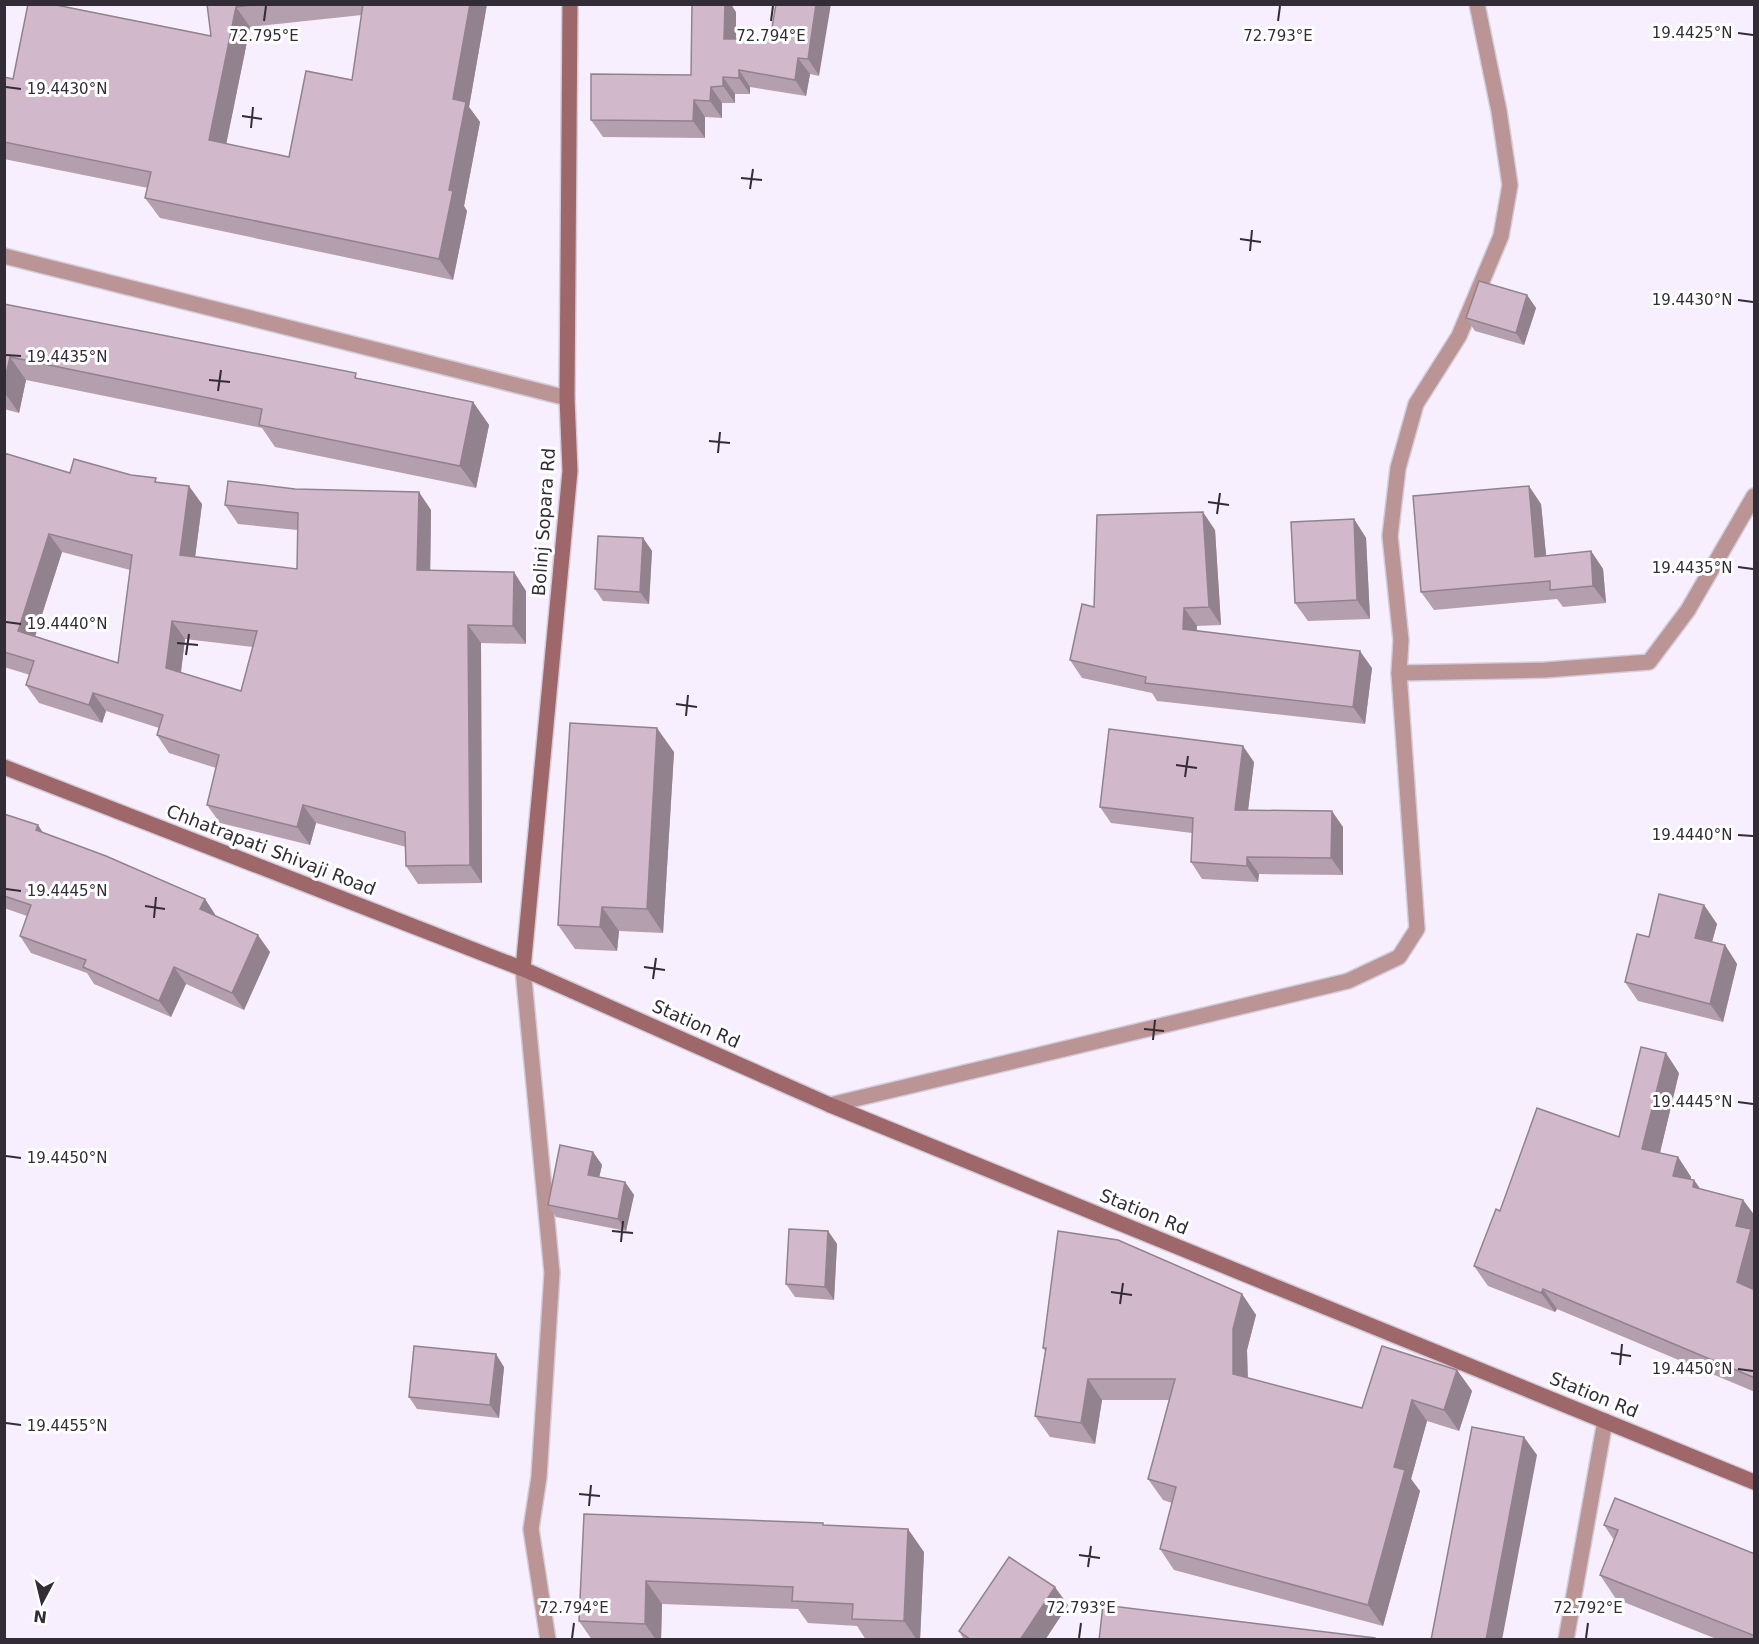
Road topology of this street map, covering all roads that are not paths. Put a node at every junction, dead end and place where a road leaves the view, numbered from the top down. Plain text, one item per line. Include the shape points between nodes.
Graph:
1 (570, 4) edge
2 (1477, 4) edge
3 (4, 256) edge
4 (567, 398) junction
5 (1755, 496) edge
6 (1400, 673) junction
7 (4, 767) edge
8 (523, 969) junction
9 (830, 1105) junction
10 (1605, 1421) junction
11 (1755, 1482) edge
12 (548, 1640) edge
13 (1566, 1640) edge

1 - 4 main road, Bolinj Sopara Rd
2 - 6 street via 1510,186 1501,236 1459,336 1416,404 1398,468 1390,536 1401,640
3 - 4 street
4 - 8 main road, Bolinj Sopara Rd via 570,471
5 - 6 street via 1688,610 1649,662 1545,670
6 - 9 street via 1417,929 1399,957 1348,981
7 - 8 main road, Chhatrapati Shivaji Road
8 - 9 main road, Station Rd
8 - 12 street via 552,1273 539,1477 531,1529
9 - 10 main road, Station Rd
10 - 11 main road, Station Rd
10 - 13 street

